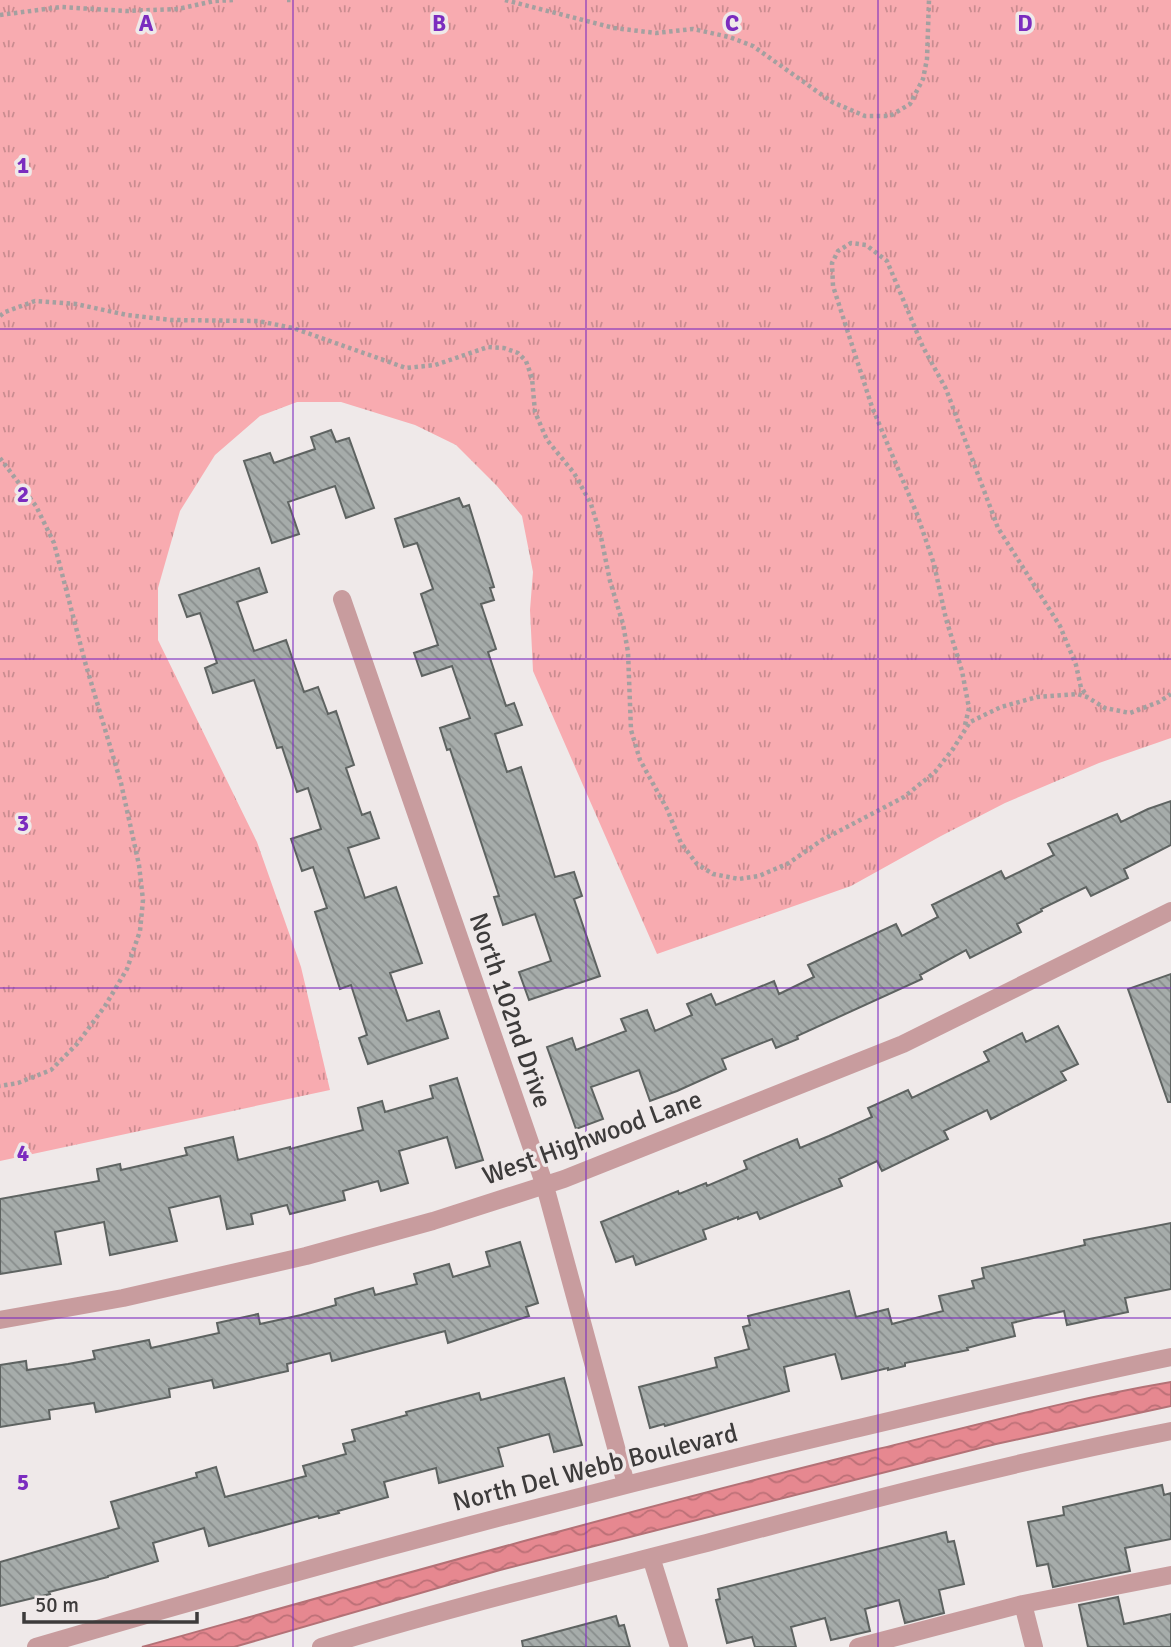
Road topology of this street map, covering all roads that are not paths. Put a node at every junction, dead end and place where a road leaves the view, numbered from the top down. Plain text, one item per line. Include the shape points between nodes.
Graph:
1 (342, 599) dead end
2 (1171, 911) edge
3 (545, 1186) junction
4 (0, 1320) edge
5 (1171, 1357) edge
6 (1171, 1431) edge
7 (626, 1484) junction
8 (651, 1557) junction
9 (1171, 1575) edge
10 (1023, 1604) junction
11 (36, 1647) edge
12 (321, 1647) edge
13 (678, 1647) edge
14 (858, 1647) edge
15 (1034, 1647) edge

1 - 3 street, North 102nd Drive
2 - 3 street, West Highwood Lane via 903,1044
3 - 4 street, West Highwood Lane via 433,1222 246,1271
3 - 7 street, North 102nd Drive
5 - 7 street, North Del Webb Boulevard
6 - 8 street via 912,1490
7 - 11 street, North Del Webb Boulevard
8 - 12 street
8 - 13 street
9 - 10 street
10 - 14 street
10 - 15 street

